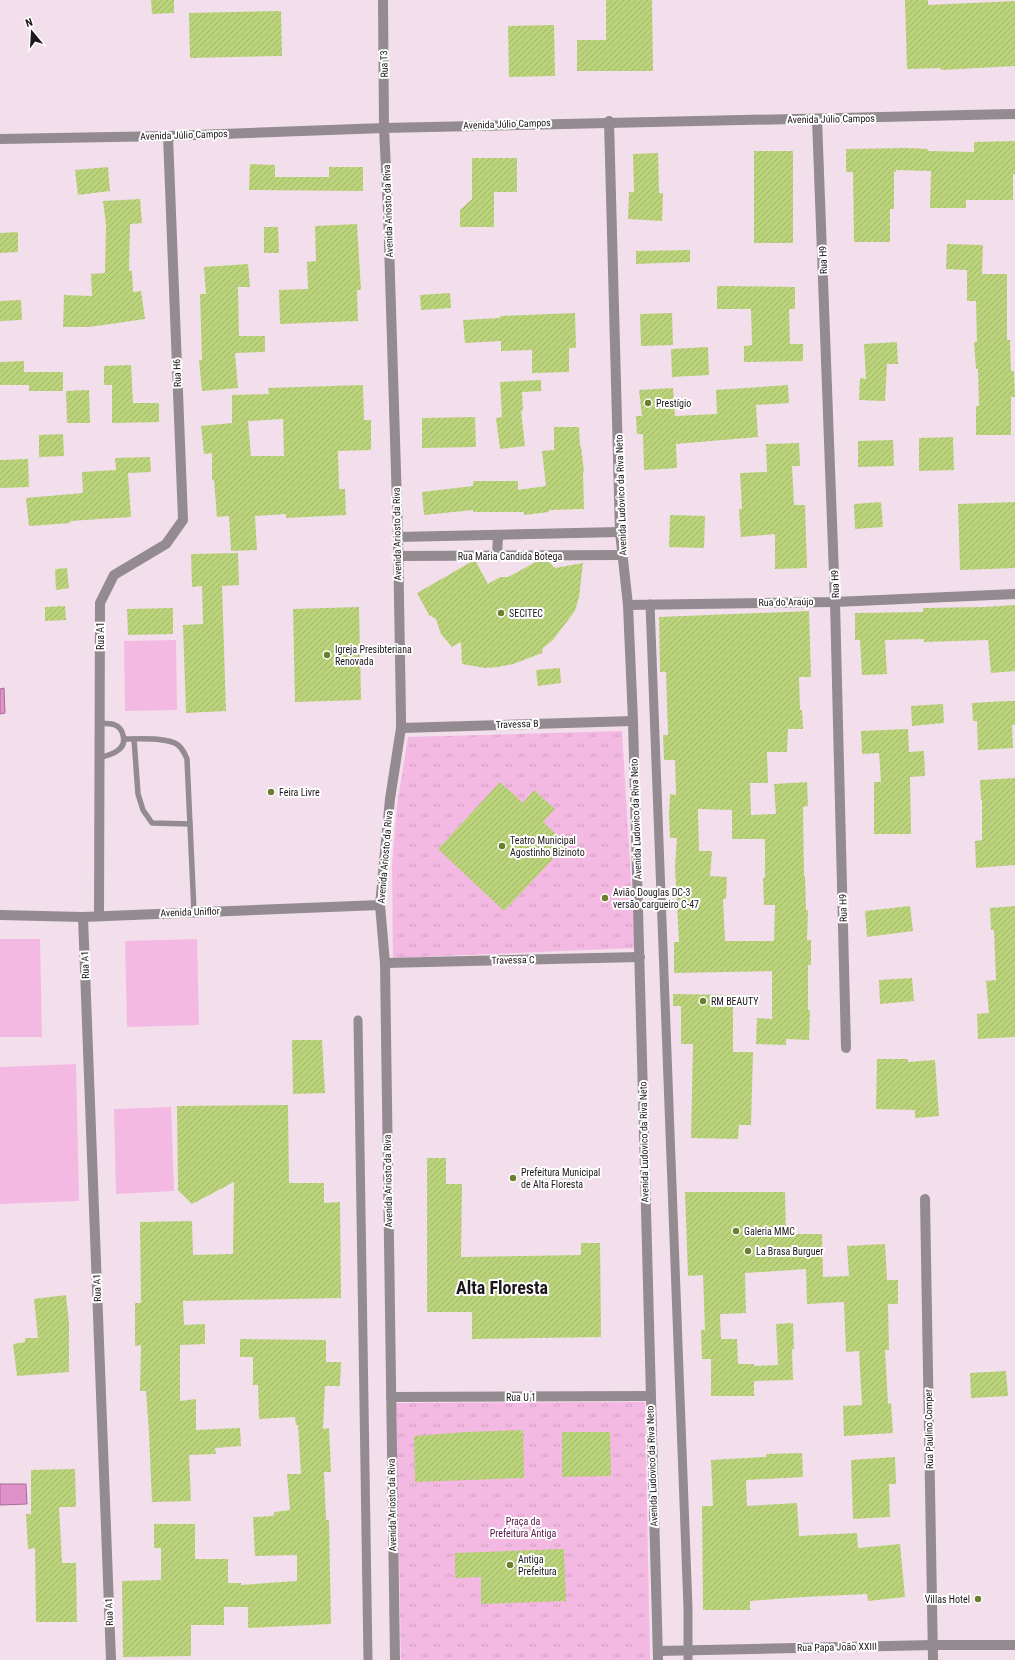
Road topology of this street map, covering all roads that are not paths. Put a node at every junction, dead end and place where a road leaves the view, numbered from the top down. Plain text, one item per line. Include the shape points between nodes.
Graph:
1 (383, 0) edge
2 (1015, 114) edge
3 (818, 119) junction
4 (609, 121) junction
5 (384, 128) junction
6 (168, 136) junction
7 (0, 139) edge
8 (620, 532) junction
9 (498, 535) junction
10 (398, 537) junction
11 (623, 555) junction
12 (398, 556) junction
13 (498, 556) junction
14 (114, 575) joint
15 (1015, 594) edge
16 (835, 602) junction
17 (650, 604) junction
18 (628, 605) junction
19 (633, 721) junction
20 (100, 723) junction
21 (401, 728) junction
22 (125, 739) junction
23 (134, 739) junction
24 (99, 758) junction
25 (190, 824) junction
26 (380, 904) junction
27 (194, 912) junction
28 (0, 915) edge
29 (99, 916) junction
30 (83, 917) junction
31 (640, 957) junction
32 (385, 963) junction
33 (358, 1020) dead end
34 (846, 1048) dead end
35 (925, 1198) dead end
36 (650, 1396) junction
37 (391, 1397) junction
38 (933, 1645) junction
39 (1015, 1645) edge
40 (658, 1655) edge
41 (688, 1655) edge
42 (111, 1660) edge
43 (368, 1660) edge
44 (395, 1660) edge
45 (934, 1660) edge

1 - 5 street, Rua T3
2 - 3 street, Avenida Júlio Campos
3 - 4 street, Avenida Júlio Campos
3 - 16 street, Rua H9
4 - 5 street, Avenida Júlio Campos
4 - 8 street, Avenida Ludovico da Riva Neto
5 - 6 street, Avenida Júlio Campos
5 - 10 street, Avenida Ariosto da Riva
6 - 7 street, Avenida Júlio Campos
6 - 14 street, Rua H6 via 183,520 166,544
8 - 9 street, Rua Maria Candida Botega
8 - 11 street, Avenida Ludovico da Riva Neto
9 - 10 street, Rua Maria Candida Botega
9 - 13 street
10 - 12 street, Avenida Ariosto da Riva
11 - 13 street, Rua Maria Candida Botega
11 - 18 street, Avenida Ludovico da Riva Neto
12 - 13 street, Rua Maria Candida Botega
12 - 21 street, Avenida Ariosto da Riva
14 - 20 street, Rua A1 via 100,603
15 - 16 street, Rua do Araújo
16 - 17 street, Rua do Araújo
16 - 34 street, Rua H9
17 - 18 street, Rua do Araújo
17 - 41 street
18 - 19 street, Avenida Ludovico da Riva Neto
19 - 21 street, Travessa B
19 - 31 street, Avenida Ludovico da Riva Neto
20 - 22 lane via 115,725 122,730
20 - 24 street, Rua A1
21 - 26 street, Avenida Ariosto da Riva via 390,799
22 - 23 lane
22 - 24 lane via 122,747 112,755
23 - 25 lane via 138,794 143,810 152,823
23 - 25 lane via 168,741 178,744 184,751 187,759
24 - 29 street, Rua A1
25 - 27 lane
26 - 27 street, Avenida Uniflor
26 - 32 street, Avenida Ariosto da Riva
27 - 29 street, Avenida Uniflor
28 - 30 street, Avenida Uniflor
29 - 30 street, Avenida Uniflor
30 - 42 street, Rua A1
31 - 32 street, Travessa C
31 - 36 street, Avenida Ludovico da Riva Neto
32 - 37 street, Avenida Ariosto da Riva
33 - 43 street
35 - 38 street, Rua Paulino Comper
36 - 37 street, Rua U 1
36 - 40 street, Avenida Ludovico da Riva Neto
37 - 44 street, Avenida Ariosto da Riva
38 - 39 street, Rua Papa João XXIII
38 - 41 street, Rua Papa João XXIII
38 - 45 street, Rua Paulino Comper
40 - 41 street, Rua Papa João XXIII

